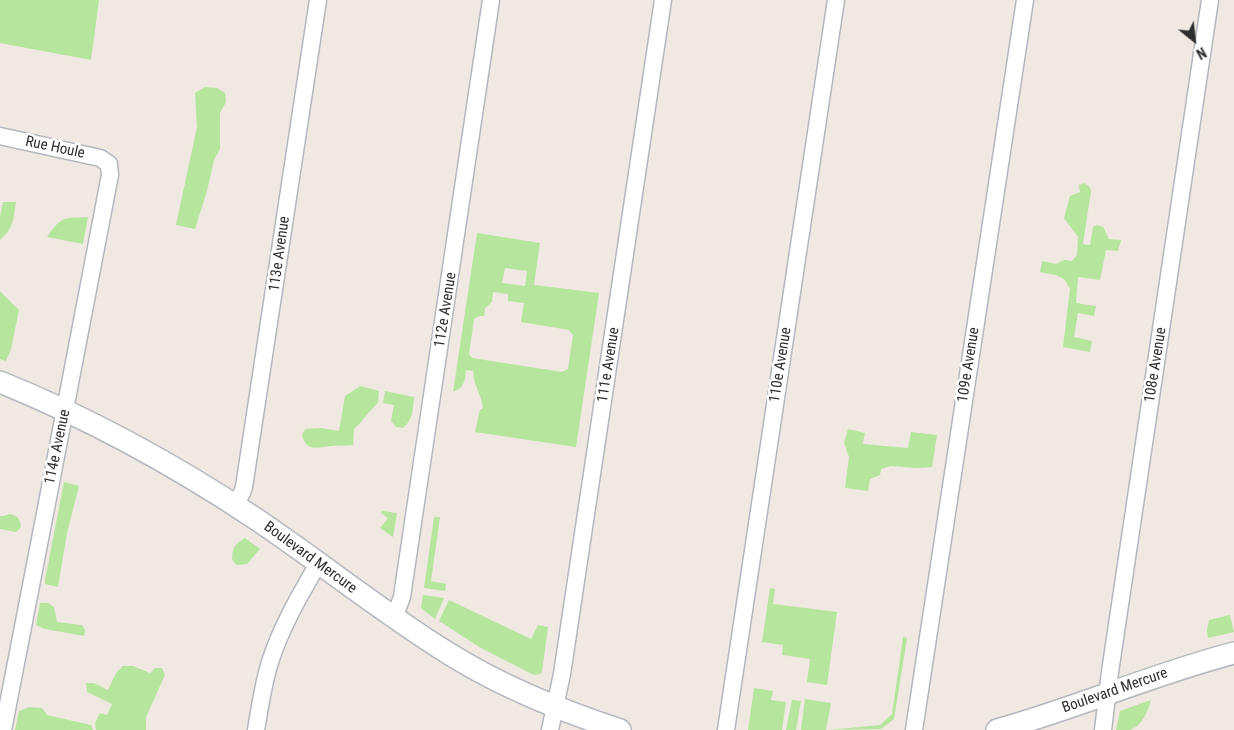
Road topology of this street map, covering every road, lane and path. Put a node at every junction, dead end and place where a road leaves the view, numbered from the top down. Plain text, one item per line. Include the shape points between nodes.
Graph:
1 (318, 0) edge
2 (491, 0) edge
3 (663, 0) edge
4 (836, 0) edge
5 (1025, 0) edge
6 (1210, 0) edge
7 (0, 136) edge
8 (108, 164) joint
9 (0, 382) edge
10 (65, 410) junction
11 (234, 505) junction
12 (318, 564) junction
13 (394, 618) junction
14 (1234, 653) edge
15 (1107, 694) junction
16 (556, 708) junction
17 (2, 730) edge
18 (256, 730) edge
19 (550, 730) edge
20 (620, 730) edge
21 (726, 730) edge
22 (914, 730) edge
23 (997, 730) edge
24 (1103, 730) edge

1 - 11 street, 113e Avenue via 245,480
2 - 13 street, 112e Avenue via 402,597
3 - 16 street, 111e Avenue
4 - 21 street, 110e Avenue
5 - 22 street, 109e Avenue
6 - 15 street, 108e Avenue
7 - 8 street, Rue Houle via 100,158
8 - 10 street, 114e Avenue via 110,175
9 - 10 street, Boulevard Mercure
10 - 11 street, Boulevard Mercure via 143,450
10 - 17 street, 114e Avenue
11 - 12 street, Boulevard Mercure
12 - 13 street, Boulevard Mercure
12 - 18 street via 288,617 277,644 264,683
13 - 16 street, Boulevard Mercure via 478,671
14 - 15 street, Boulevard Mercure
15 - 23 street, Boulevard Mercure
15 - 24 street, 108e Avenue
16 - 19 street, 111e Avenue
16 - 20 street, Boulevard Mercure

